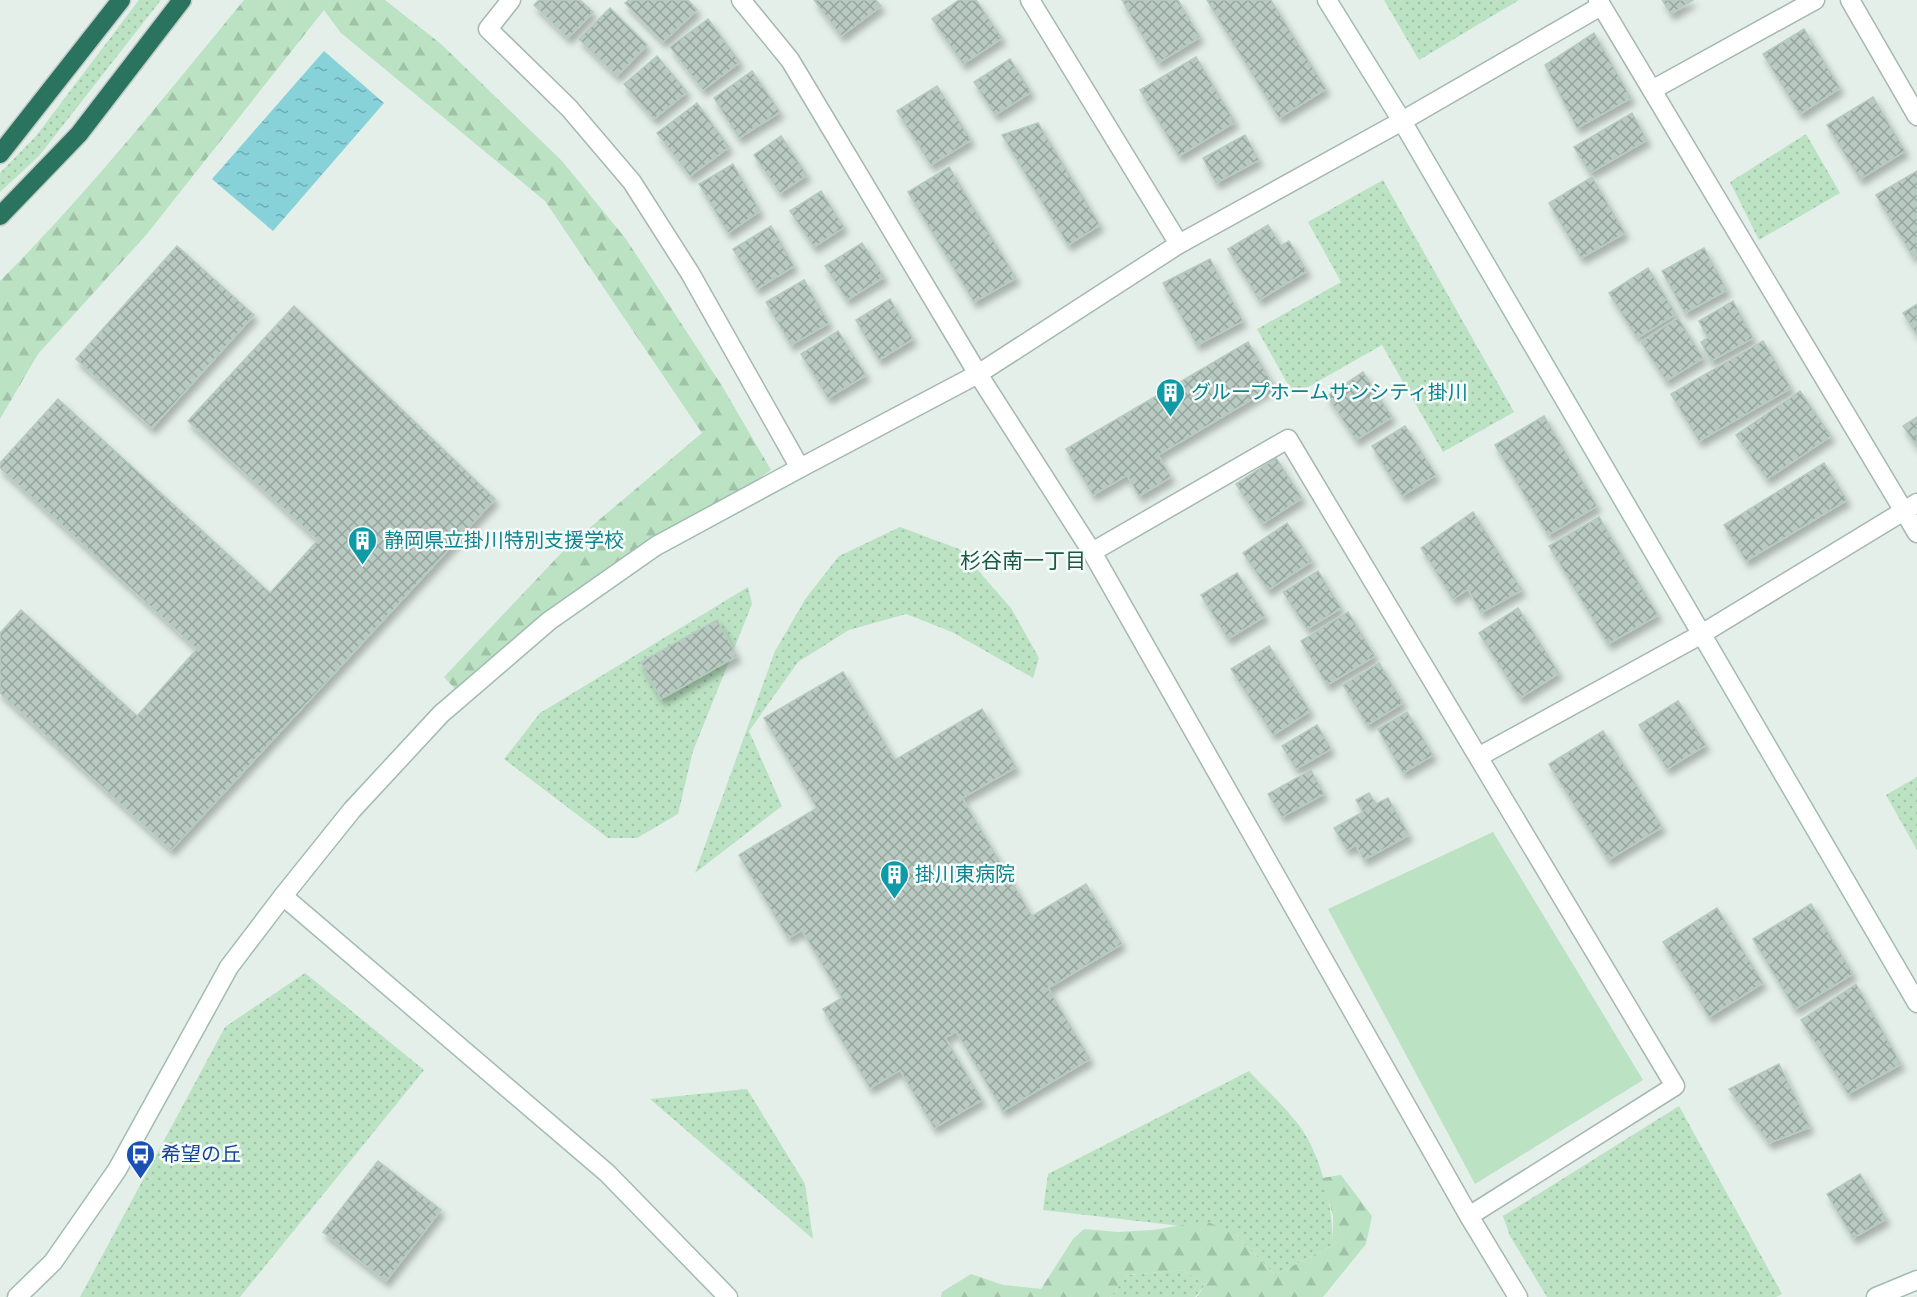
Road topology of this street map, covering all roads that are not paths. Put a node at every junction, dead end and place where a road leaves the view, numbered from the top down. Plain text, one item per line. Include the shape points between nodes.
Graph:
1 (121, 0) edge
2 (182, 0) edge
3 (511, 0) edge
4 (741, 0) edge
5 (1030, 0) edge
6 (1327, 0) edge
7 (1815, 0) edge
8 (1850, 0) edge
9 (1600, 3) edge
10 (1652, 90) junction
11 (33, 113) junction
12 (1917, 116) edge
13 (1402, 121) junction
14 (0, 143) edge
15 (0, 154) edge
16 (0, 216) edge
17 (1179, 244) junction
18 (978, 374) junction
19 (800, 468) junction
20 (1911, 507) edge
21 (1917, 533) edge
22 (1092, 552) junction
23 (1700, 635) junction
24 (1480, 756) junction
25 (283, 896) junction
26 (1917, 1003) edge
27 (1469, 1216) junction
28 (1917, 1280) edge
29 (17, 1297) edge
30 (728, 1297) edge
31 (1518, 1297) edge
32 (1876, 1297) edge

1 - 11 highway
2 - 16 highway via 79,134
3 - 19 street via 489,29 569,108 632,182 690,273
4 - 18 street via 790,60
5 - 17 street
6 - 13 street
7 - 10 street
8 - 12 street
9 - 10 street
9 - 13 street
10 - 20 street
11 - 14 highway
11 - 15 highway
13 - 17 street
13 - 23 street
17 - 18 street
18 - 19 street
18 - 22 street
19 - 25 street via 656,546 549,621 441,714 352,810
20 - 21 street
20 - 23 street
22 - 24 street via 1288,439
22 - 27 street
23 - 24 street
23 - 26 street
24 - 27 street via 1675,1086
25 - 29 street via 230,967 117,1170 53,1262
25 - 30 street via 607,1173
27 - 31 street
28 - 32 street

